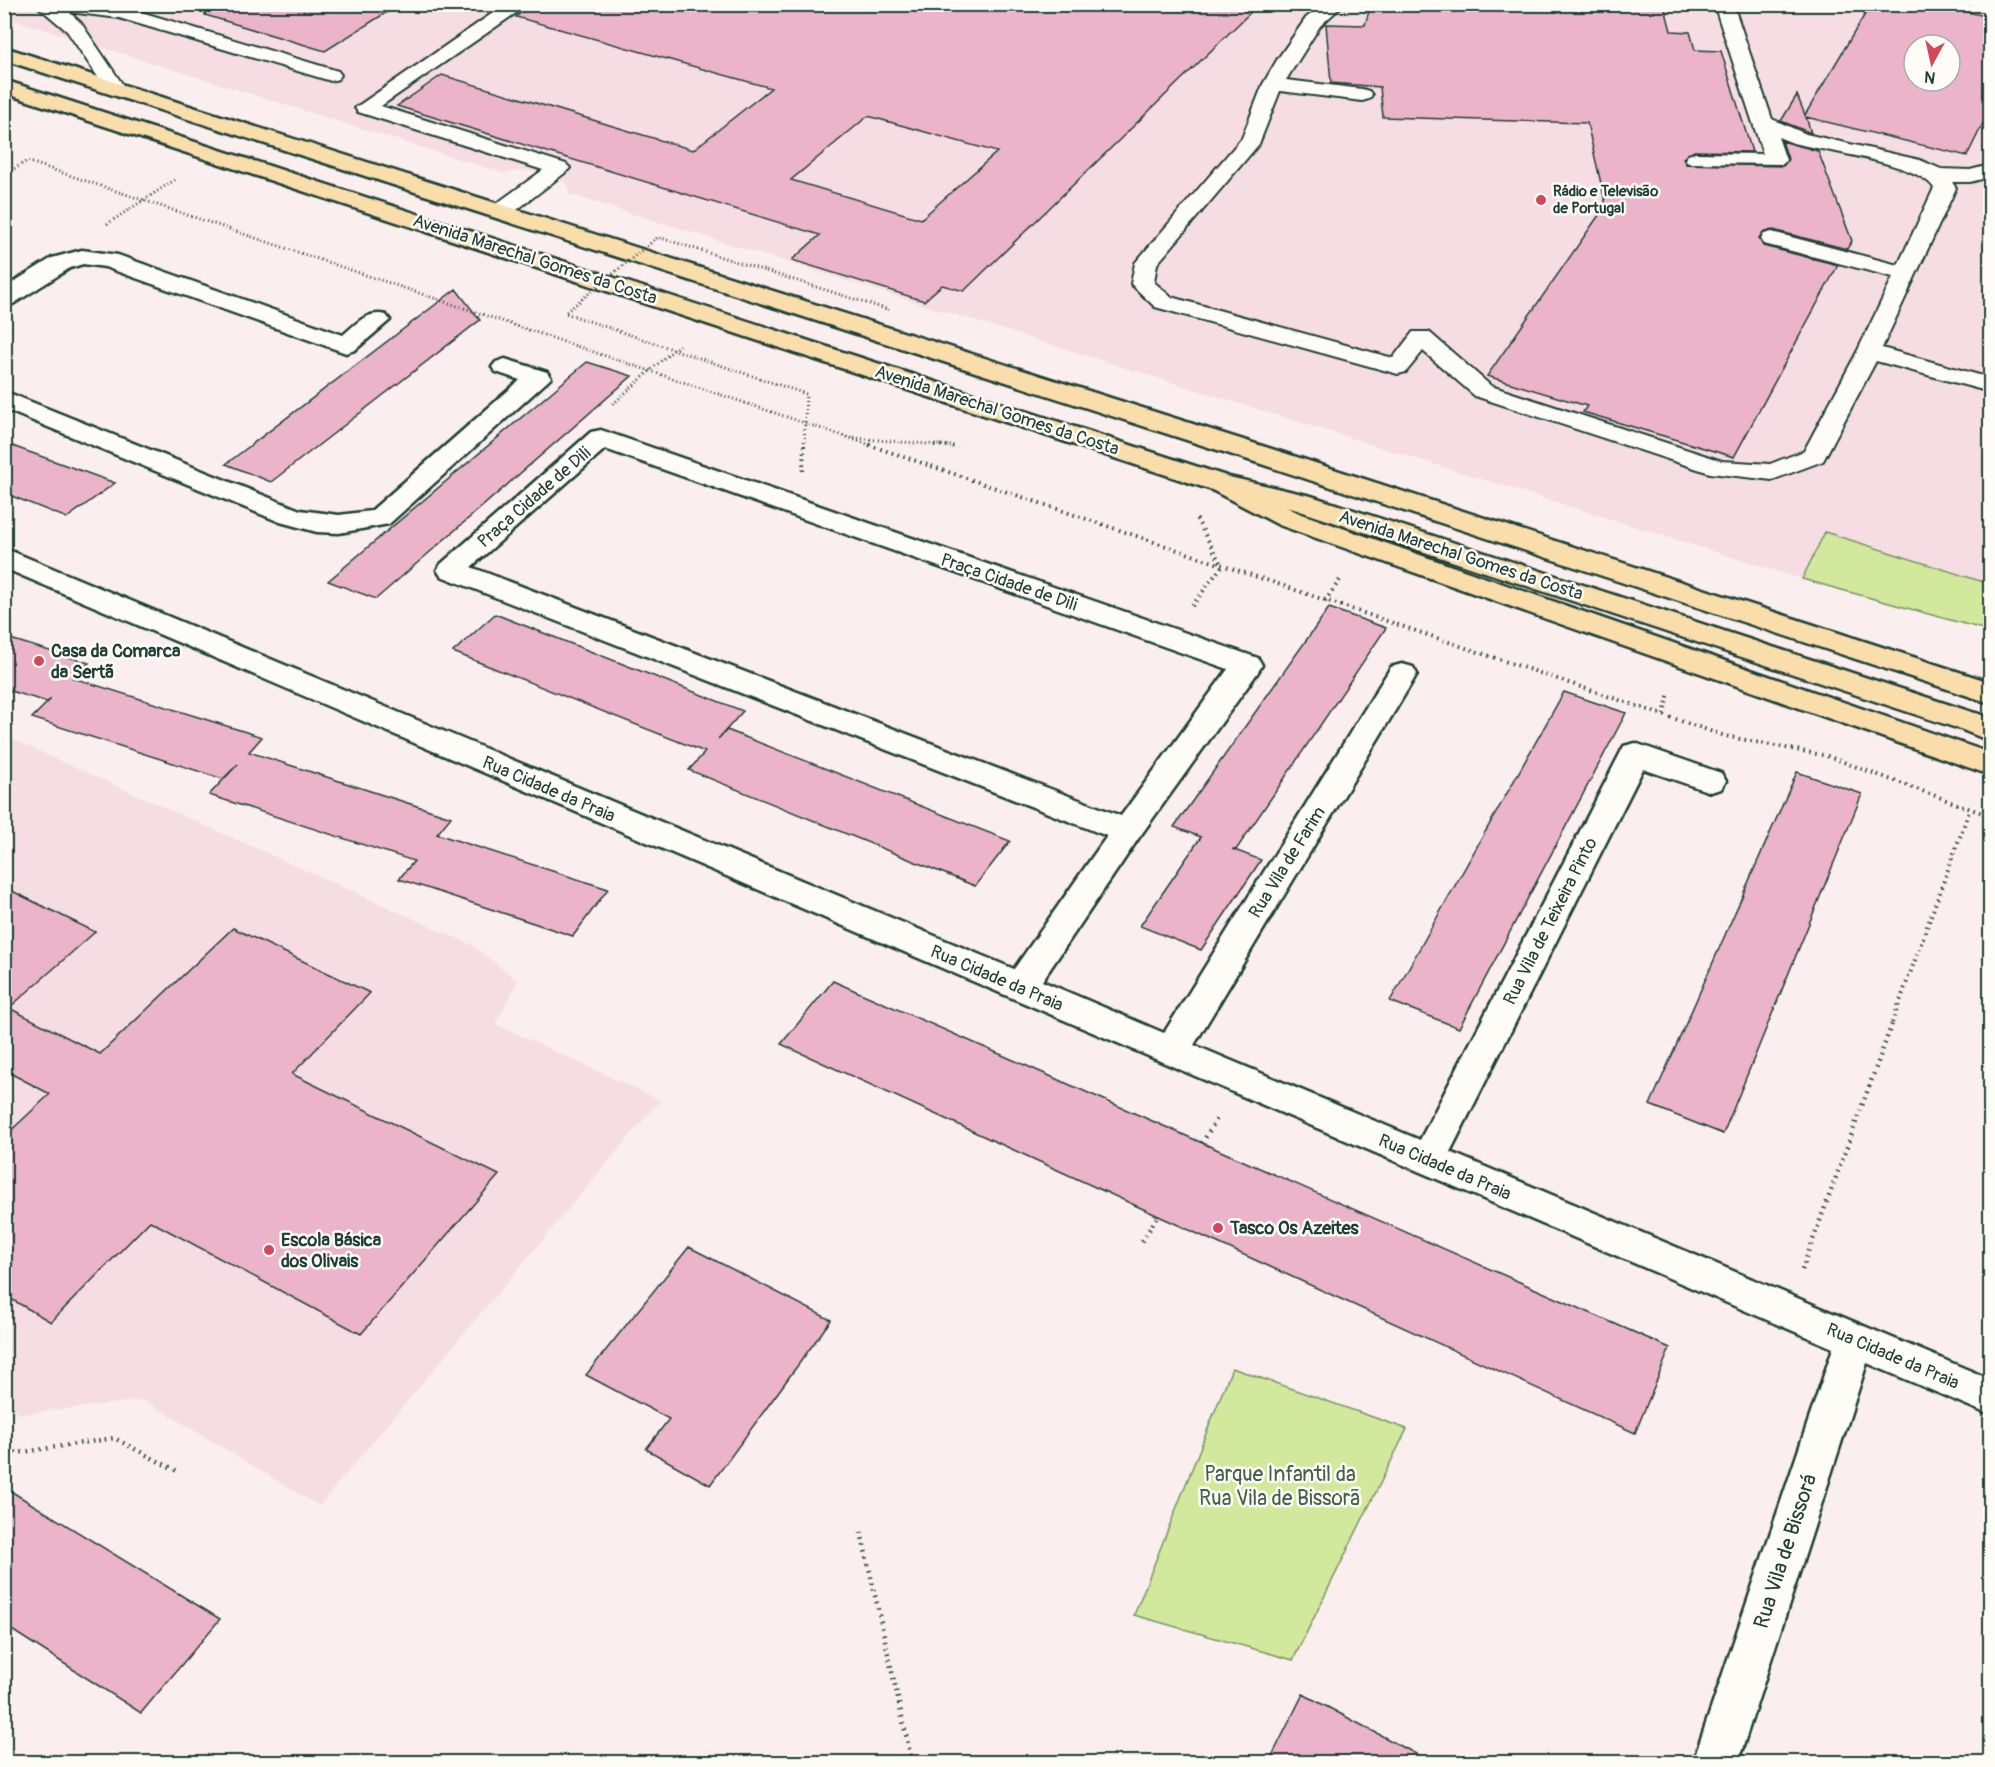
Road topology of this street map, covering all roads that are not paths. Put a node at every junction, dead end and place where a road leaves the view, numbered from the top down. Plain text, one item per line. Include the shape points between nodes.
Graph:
1 (520, 4) edge
2 (1335, 4) edge
3 (1723, 4) edge
4 (48, 6) edge
5 (4, 53) edge
6 (331, 75) dead end
7 (1273, 84) junction
8 (4, 86) edge
9 (115, 88) junction
10 (1362, 95) dead end
11 (1763, 122) junction
12 (1695, 159) dead end
13 (1988, 167) edge
14 (1937, 175) junction
15 (501, 211) junction
16 (1772, 239) dead end
17 (1905, 273) junction
18 (4, 299) edge
19 (377, 320) dead end
20 (1869, 352) junction
21 (505, 367) dead end
22 (1990, 385) edge
23 (4, 399) edge
24 (1222, 483) junction
25 (4, 557) edge
26 (1760, 616) junction
27 (1402, 674) dead end
28 (1990, 674) edge
29 (1990, 693) edge
30 (1986, 728) edge
31 (1990, 764) edge
32 (1710, 781) dead end
33 (1127, 831) junction
34 (1020, 987) junction
35 (1172, 1050) junction
36 (1428, 1160) junction
37 (1855, 1340) junction
38 (1990, 1397) edge
39 (1716, 1762) edge

1 - 15 lane via 364,108 559,168
2 - 7 lane via 1313,22
3 - 11 lane
4 - 6 lane via 121,12
4 - 9 lane via 74,27
5 - 9 main road, Avenida Marechal Gomes da Costa
7 - 10 lane
7 - 20 lane via 1252,140 1146,263 1142,284 1163,302 1398,367 1421,337 1483,391 1719,468 1772,472 1814,456
8 - 24 main road, Avenida Marechal Gomes da Costa
9 - 15 main road, Avenida Marechal Gomes da Costa
11 - 12 lane via 1776,160
11 - 14 lane via 1800,139 1913,164
13 - 14 lane via 1970,176
14 - 17 lane via 1945,188
15 - 26 main road, Avenida Marechal Gomes da Costa
16 - 17 lane
17 - 20 lane
18 - 19 street via 62,264 82,257 109,260 346,345
20 - 22 lane
21 - 23 street via 538,378 379,518 339,524 290,516
24 - 30 main road, Avenida Marechal Gomes da Costa via 1301,502
24 - 31 main road via 1289,519
25 - 34 street, Rua Cidade da Praia
26 - 28 main road
26 - 29 main road, Avenida Marechal Gomes da Costa
27 - 35 street, Rua Vila de Farim
32 - 36 street, Rua Vila de Teixeira Pinto via 1635,754
33 - 33 street, Praça Cidade de Dili via 1247,665 602,438 451,570
33 - 34 street, Praça Cidade de Dili
34 - 35 street, Rua Cidade da Praia
35 - 36 street, Rua Cidade da Praia
36 - 37 street, Rua Cidade da Praia
37 - 38 street, Rua Cidade da Praia
37 - 39 street, Rua Vila de Bissorá

